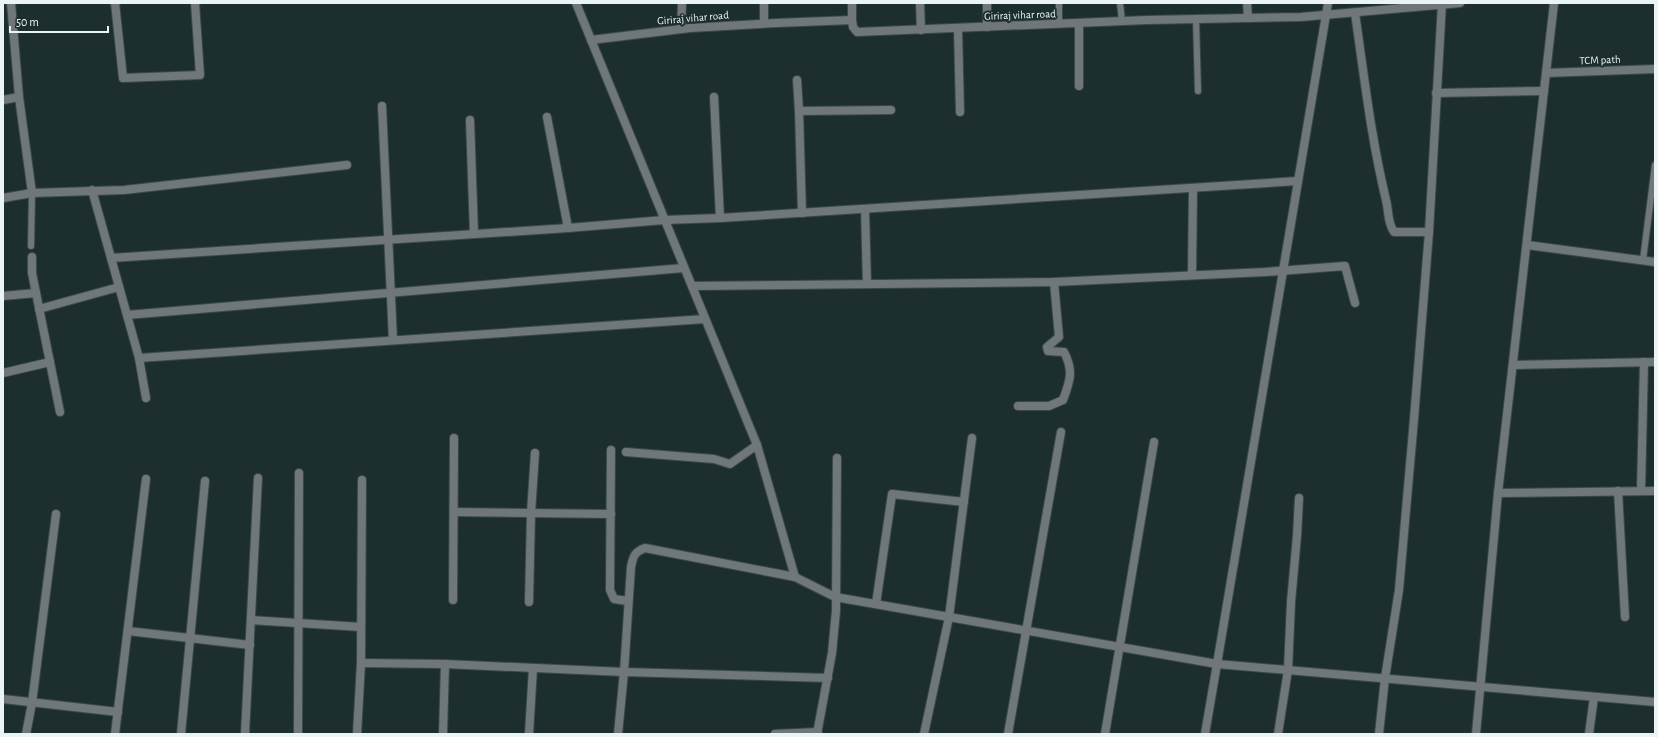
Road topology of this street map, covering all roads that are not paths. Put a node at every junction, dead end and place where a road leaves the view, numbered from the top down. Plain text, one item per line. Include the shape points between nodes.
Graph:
1 (10, 3) edge
2 (115, 3) edge
3 (195, 3) edge
4 (576, 3) edge
5 (682, 3) edge
6 (764, 3) edge
7 (852, 3) edge
8 (920, 3) edge
9 (987, 3) edge
10 (1059, 3) edge
11 (1120, 3) edge
12 (1247, 3) edge
13 (1328, 3) edge
14 (1460, 3) edge
15 (1554, 3) edge
16 (1442, 4) edge
17 (1354, 12) junction
18 (1326, 16) junction
19 (1248, 18) junction
20 (1196, 19) junction
21 (852, 20) junction
22 (1122, 21) junction
23 (764, 23) junction
24 (1079, 23) junction
25 (1059, 24) junction
26 (987, 27) junction
27 (958, 28) junction
28 (681, 29) junction
29 (921, 30) junction
30 (591, 40) junction
31 (1655, 69) edge
32 (1546, 73) junction
33 (797, 80) dead end
34 (1079, 86) dead end
35 (1198, 91) dead end
36 (1544, 91) junction
37 (1436, 93) junction
38 (19, 97) junction
39 (714, 97) dead end
40 (3, 100) edge
41 (382, 106) dead end
42 (891, 110) dead end
43 (799, 111) junction
44 (960, 112) dead end
45 (547, 116) dead end
46 (470, 120) dead end
47 (347, 165) dead end
48 (1655, 165) edge
49 (1298, 181) junction
50 (1193, 188) junction
51 (92, 190) junction
52 (32, 193) junction
53 (3, 198) edge
54 (865, 209) junction
55 (802, 213) junction
56 (720, 218) junction
57 (664, 220) junction
58 (568, 228) junction
59 (1428, 232) junction
60 (474, 234) junction
61 (388, 240) junction
62 (1527, 245) junction
63 (31, 246) dead end
64 (32, 257) dead end
65 (111, 258) junction
66 (1643, 260) junction
67 (1655, 262) edge
68 (684, 268) junction
69 (1284, 270) junction
70 (1192, 275) junction
71 (1054, 282) junction
72 (867, 284) junction
73 (692, 286) junction
74 (119, 287) junction
75 (36, 293) junction
76 (391, 293) junction
77 (3, 296) edge
78 (1355, 303) dead end
79 (39, 309) junction
80 (127, 315) junction
81 (705, 319) junction
82 (392, 340) junction
83 (139, 358) junction
84 (50, 362) junction
85 (1644, 362) junction
86 (1655, 362) edge
87 (1513, 365) junction
88 (3, 374) edge
89 (146, 398) dead end
90 (1018, 406) dead end
91 (60, 412) dead end
92 (1061, 432) dead end
93 (454, 438) dead end
94 (972, 438) dead end
95 (1154, 442) dead end
96 (757, 445) junction
97 (611, 450) dead end
98 (626, 452) dead end
99 (535, 453) dead end
100 (837, 458) dead end
101 (299, 473) dead end
102 (258, 478) dead end
103 (146, 479) dead end
104 (362, 480) dead end
105 (206, 481) dead end
106 (1618, 491) junction
107 (1641, 491) junction
108 (1655, 491) edge
109 (1498, 493) junction
110 (1299, 498) dead end
111 (964, 502) junction
112 (454, 512) junction
113 (531, 513) junction
114 (56, 514) dead end
115 (611, 514) junction
116 (794, 577) junction
117 (835, 597) junction
118 (453, 600) dead end
119 (628, 601) junction
120 (529, 602) dead end
121 (876, 604) junction
122 (949, 617) junction
123 (1624, 617) dead end
124 (251, 620) junction
125 (298, 623) junction
126 (361, 627) junction
127 (1026, 630) junction
128 (128, 631) junction
129 (190, 638) junction
130 (250, 645) junction
131 (1120, 647) junction
132 (361, 663) junction
133 (445, 664) junction
134 (1217, 664) junction
135 (533, 668) junction
136 (1288, 670) junction
137 (624, 672) junction
138 (828, 678) junction
139 (1385, 678) junction
140 (1481, 687) junction
141 (1594, 696) junction
142 (3, 699) edge
143 (1655, 702) edge
144 (32, 703) junction
145 (118, 712) junction
146 (818, 733) edge
147 (26, 734) edge
148 (115, 734) edge
149 (182, 734) edge
150 (246, 734) edge
151 (298, 734) edge
152 (357, 734) edge
153 (442, 734) edge
154 (529, 734) edge
155 (618, 734) edge
156 (775, 734) edge
157 (924, 734) edge
158 (1008, 734) edge
159 (1105, 734) edge
160 (1205, 734) edge
161 (1278, 734) edge
162 (1379, 734) edge
163 (1476, 734) edge
164 (1589, 734) edge

1 - 38 street
2 - 3 street via 122,78 200,75
4 - 30 street
5 - 28 street
6 - 23 street
7 - 21 street
8 - 29 street
9 - 26 street
10 - 25 lane
11 - 22 lane
12 - 19 street
13 - 18 street
14 - 16 street, Giriraj vihar road
15 - 32 street
16 - 17 street, Giriraj vihar road
16 - 37 street
17 - 18 street, Giriraj vihar road
17 - 59 street via 1389,225 1394,232
18 - 19 street, Giriraj vihar road
18 - 49 street
19 - 20 street, Giriraj vihar road
20 - 22 street, Giriraj vihar road
20 - 35 lane
21 - 23 street, Giriraj vihar road
21 - 29 street, Giriraj vihar road via 857,32
22 - 24 street, Giriraj vihar road
23 - 28 street, Giriraj vihar road
24 - 25 street, Giriraj vihar road
24 - 34 street
25 - 26 street, Giriraj vihar road
26 - 27 street, Giriraj vihar road
27 - 29 street, Giriraj vihar road
27 - 44 street
28 - 30 street, Giriraj vihar road
30 - 57 street
31 - 32 street, TCM path
32 - 36 street
33 - 43 street
36 - 37 street
36 - 62 street
37 - 59 street
38 - 40 street
38 - 52 street
39 - 56 street
41 - 61 street
42 - 43 street
43 - 55 street
45 - 58 street
46 - 60 street
47 - 51 street via 124,190
48 - 66 lane
49 - 50 street
49 - 69 street
50 - 54 street
50 - 70 street
51 - 52 street
51 - 65 street
52 - 53 street
52 - 63 lane
54 - 55 street
54 - 72 street
55 - 56 street
56 - 57 street
57 - 58 street
57 - 68 street
58 - 60 street
59 - 139 street via 1399,590
60 - 61 street
61 - 65 street
61 - 76 street
62 - 66 street
62 - 87 street
64 - 75 street
65 - 74 street
66 - 67 street
68 - 73 street
68 - 76 street
69 - 70 street
69 - 78 street via 1345,266
69 - 134 street
70 - 71 street
71 - 72 street
71 - 90 street via 1059,337 1047,347 1048,351 1064,352 1070,363 1070,381 1063,400 1049,406
72 - 73 street
73 - 81 street
74 - 79 street
74 - 80 street
75 - 77 street
75 - 79 street
76 - 80 street
76 - 82 street
79 - 84 street
80 - 83 street
81 - 82 street
81 - 96 street
82 - 83 street
83 - 89 street
84 - 88 street
84 - 91 street
85 - 86 street
85 - 87 street
85 - 107 street
87 - 109 street
92 - 127 street
93 - 112 street
94 - 111 street
95 - 131 street
96 - 98 street via 730,464 714,459
96 - 116 street
97 - 115 street
99 - 113 street
100 - 117 street
101 - 125 street
102 - 124 street
103 - 128 street
104 - 126 street
105 - 129 street
106 - 107 street
106 - 109 street
106 - 123 street
107 - 108 street
109 - 140 street
110 - 136 street via 1290,602
111 - 121 street via 892,494
111 - 122 street
112 - 113 street
112 - 118 street
113 - 115 street
113 - 120 street
114 - 144 street
115 - 119 street via 610,590 614,599
116 - 117 street
116 - 119 street via 644,548 638,550 633,557
117 - 121 street
117 - 138 street via 836,618
119 - 137 street
121 - 122 street
122 - 127 street
122 - 157 street
124 - 125 street
124 - 130 street
125 - 126 street
125 - 151 street
126 - 132 street
127 - 131 street
127 - 158 street
128 - 129 street
128 - 145 street
129 - 130 street
129 - 149 street
130 - 150 street
131 - 134 street
131 - 159 street
132 - 133 street
132 - 152 street
133 - 135 street
133 - 153 street
134 - 136 street
134 - 160 street
135 - 137 street
135 - 154 street
136 - 139 street
136 - 161 street
137 - 138 street
137 - 155 street
138 - 146 street
139 - 140 street
139 - 162 street
140 - 141 street
140 - 163 street
141 - 143 street
141 - 164 street
142 - 144 street
144 - 145 street
144 - 147 street
145 - 148 street
146 - 156 street

